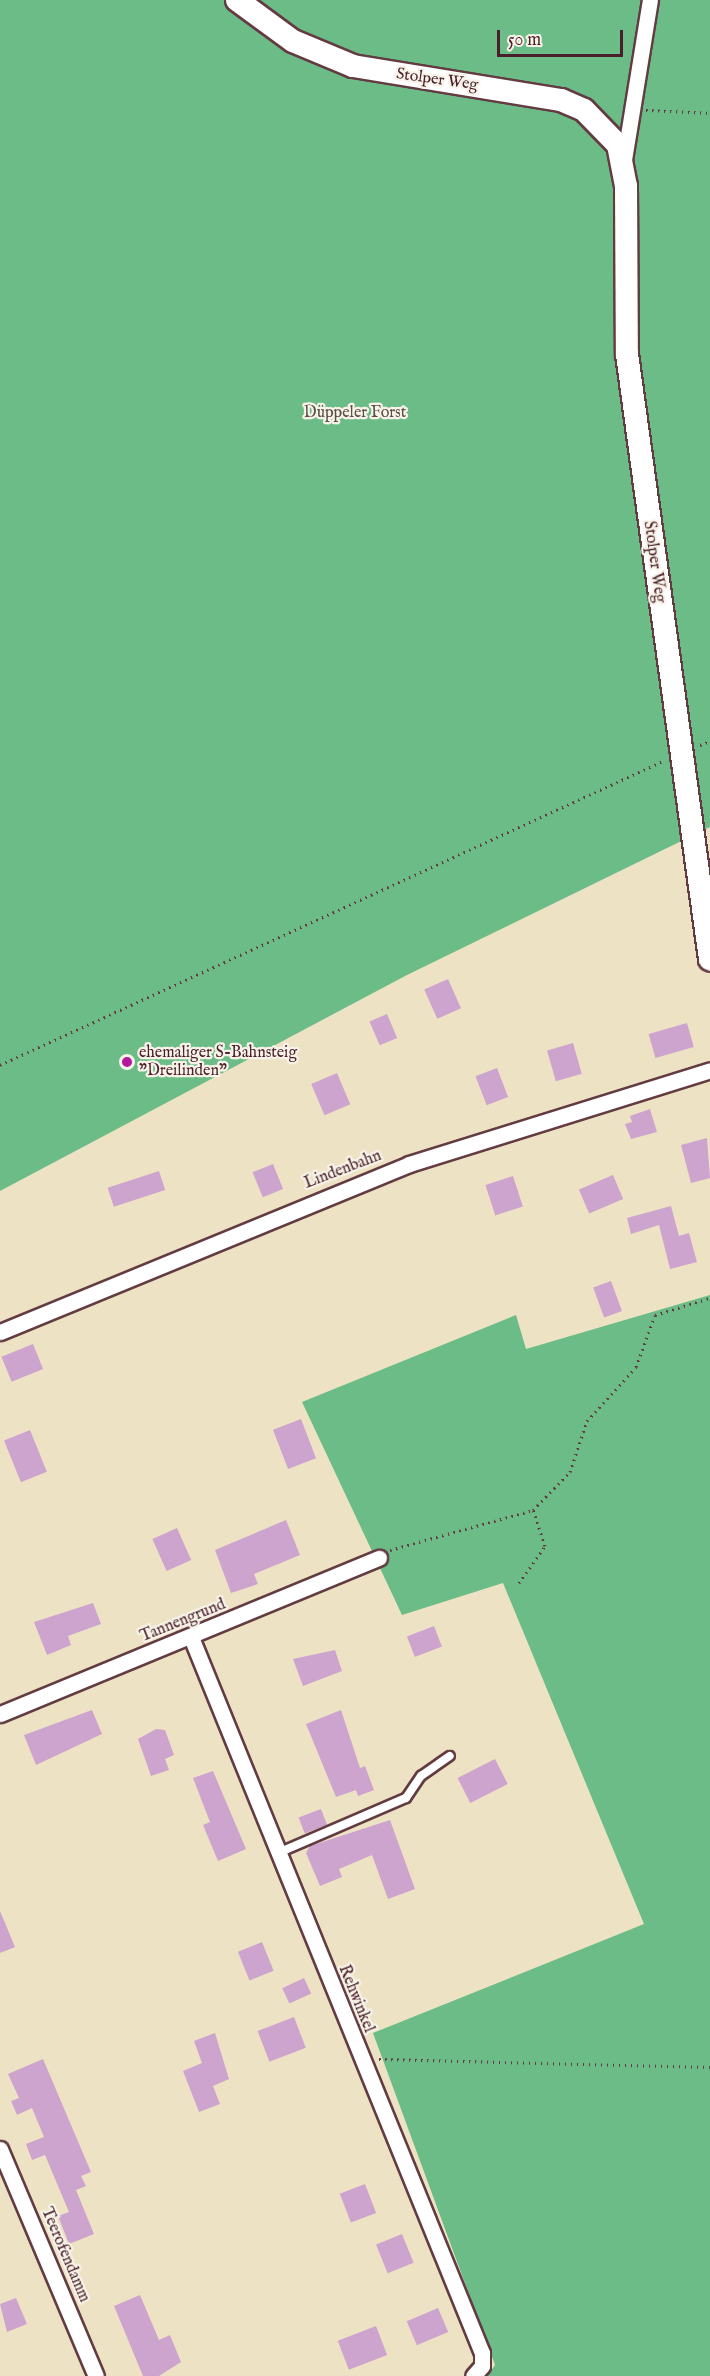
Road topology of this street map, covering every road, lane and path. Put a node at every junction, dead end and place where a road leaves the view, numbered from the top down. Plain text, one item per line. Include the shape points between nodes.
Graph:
1 (237, 0) edge
2 (650, 0) edge
3 (634, 109) junction
4 (710, 113) edge
5 (623, 164) junction
6 (682, 762) junction
7 (710, 959) edge
8 (0, 1065) edge
9 (710, 1070) edge
10 (710, 1298) edge
11 (0, 1332) edge
12 (533, 1510) junction
13 (379, 1558) joint
14 (519, 1582) dead end
15 (191, 1637) junction
16 (0, 1714) edge
17 (450, 1756) dead end
18 (277, 1853) junction
19 (361, 2058) junction
20 (710, 2067) edge
21 (0, 2149) edge
22 (475, 2375) edge
23 (96, 2376) edge

1 - 5 street, Stolper Weg via 293,41 353,66 528,92 568,104 605,128
2 - 3 street, Stolper Weg
3 - 4 path
3 - 5 street, Stolper Weg
5 - 6 street, Stolper Weg via 627,354
6 - 7 street, Stolper Weg
6 - 8 path
9 - 11 street, Lindenbahn via 409,1164
10 - 12 path via 655,1315 636,1367 587,1421 570,1472
12 - 13 path via 398,1545
12 - 14 path via 545,1546
13 - 15 street, Tannengrund
15 - 16 street, Tannengrund
15 - 18 street, Rehwinkel
17 - 18 lane via 421,1776 406,1798
18 - 19 street, Rehwinkel
19 - 20 path
19 - 22 street, Rehwinkel via 482,2353
21 - 23 street, Teerofendamm

